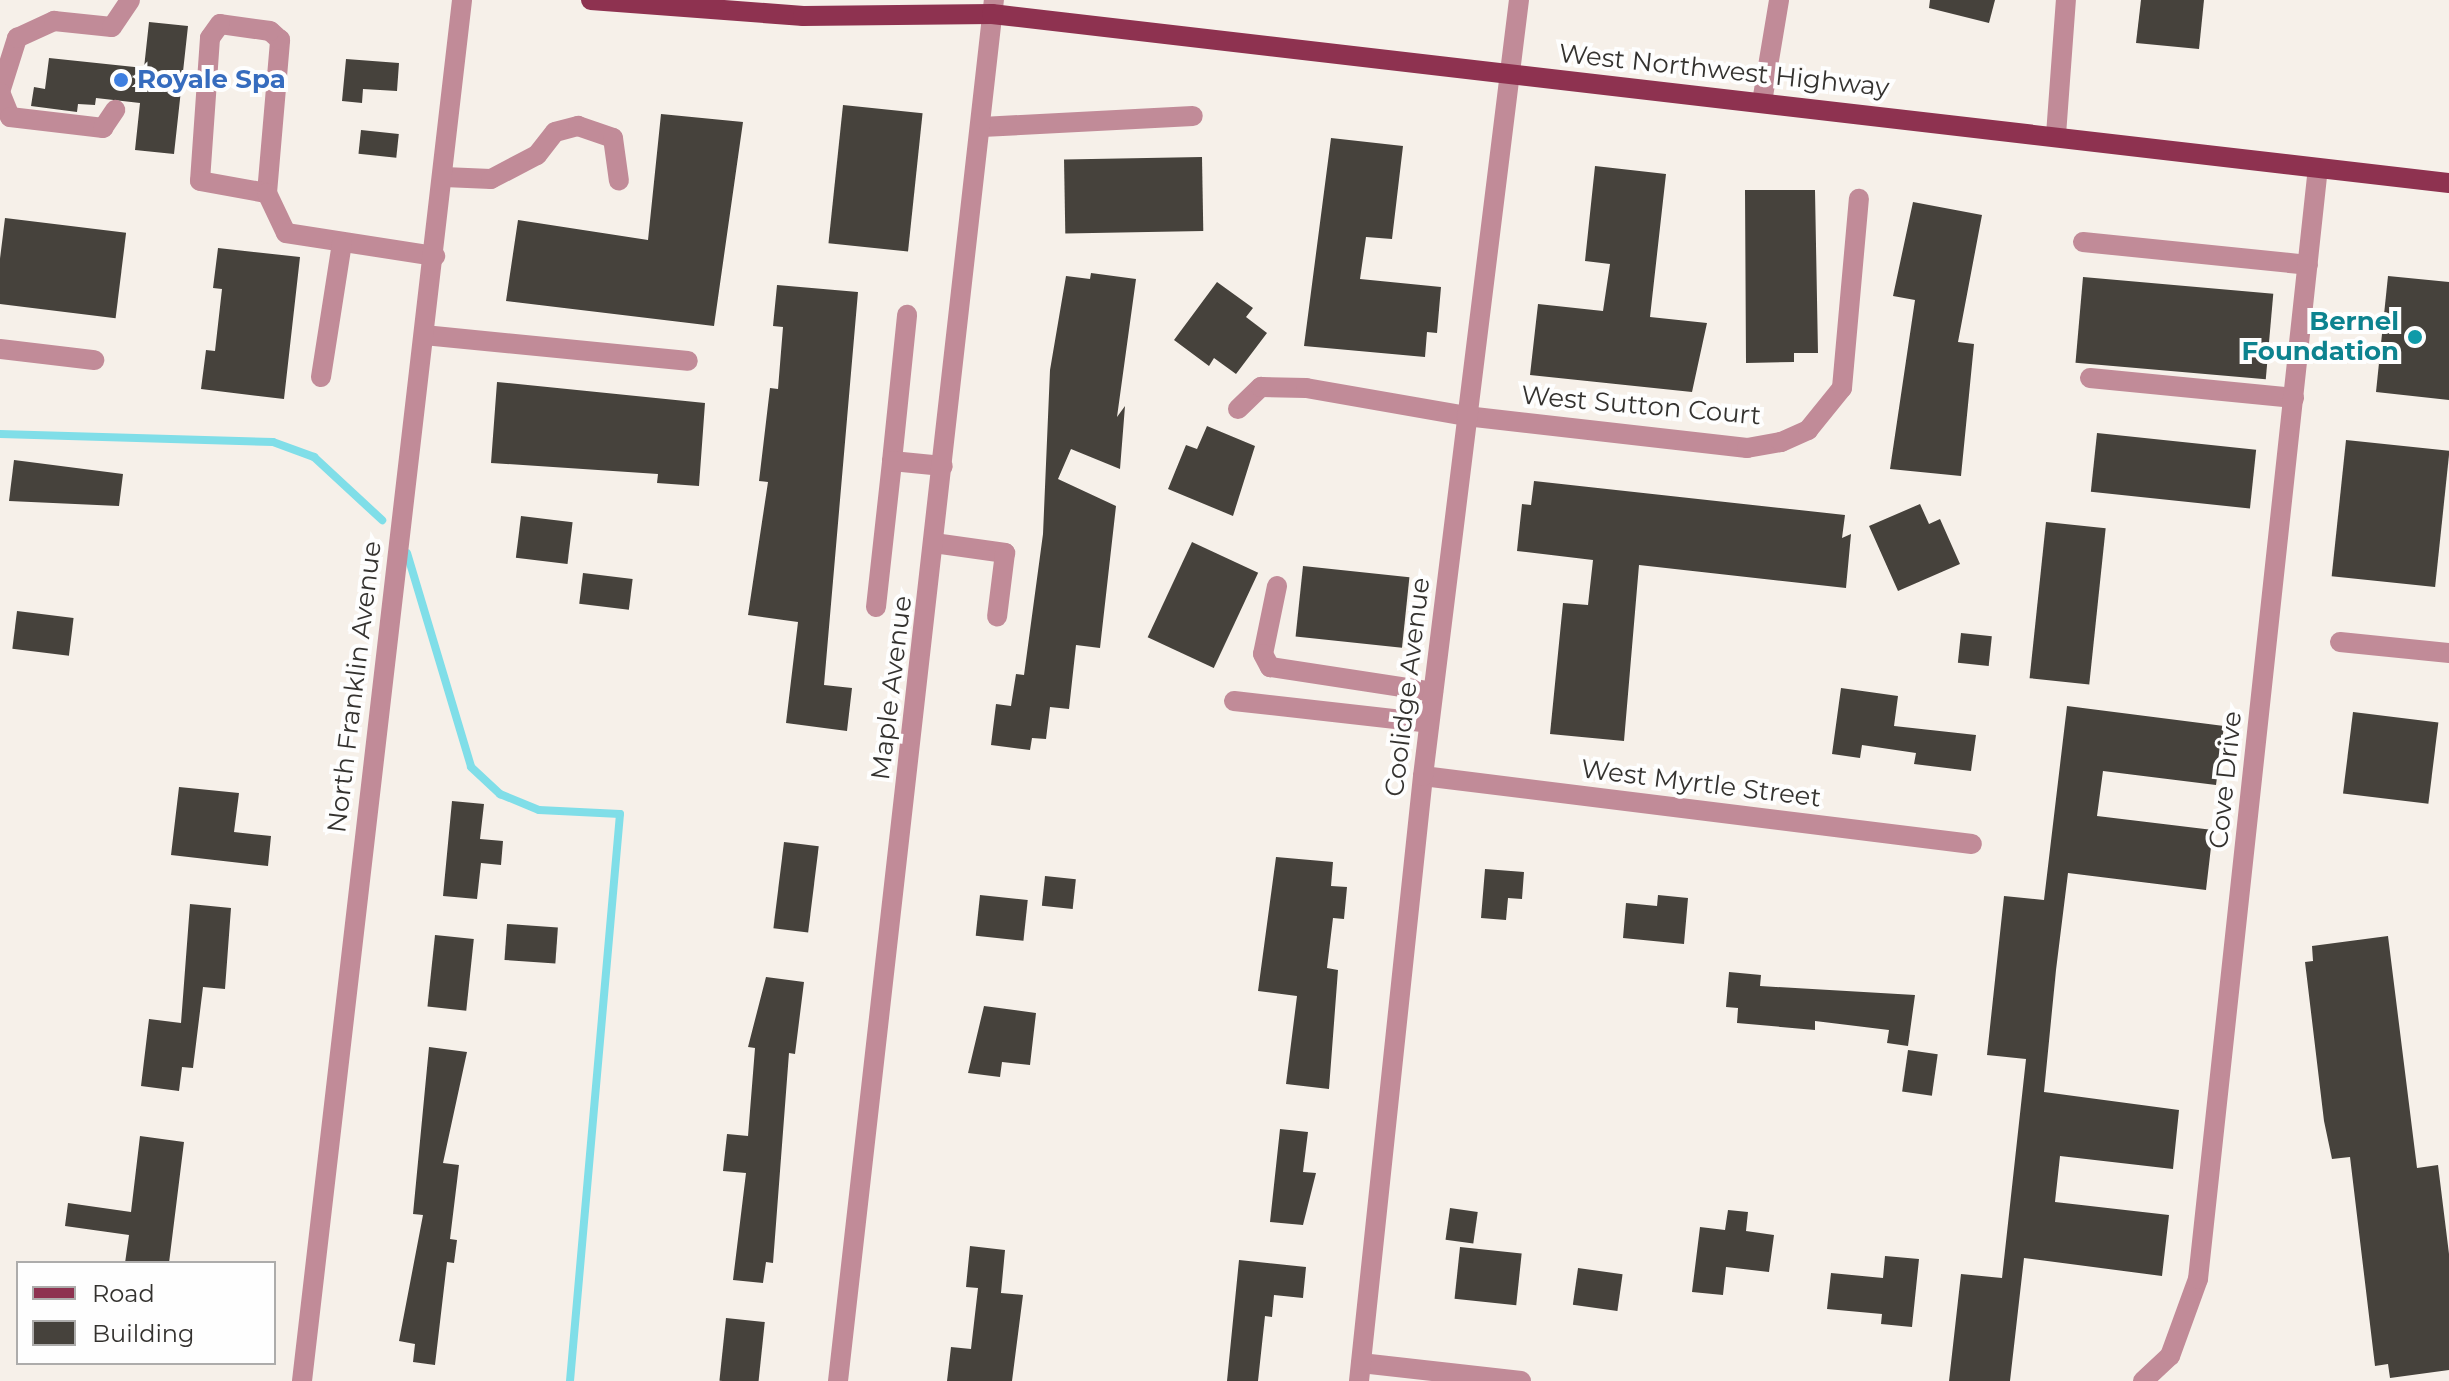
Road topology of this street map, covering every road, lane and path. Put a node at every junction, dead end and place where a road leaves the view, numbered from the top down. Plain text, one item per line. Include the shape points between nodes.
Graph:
1 (130, 0) edge
2 (462, 0) edge
3 (591, 0) edge
4 (940, 0) edge
5 (1519, 0) edge
6 (1779, 0) edge
7 (2066, 0) edge
8 (993, 7) edge
9 (1509, 73) junction
10 (0, 92) edge
11 (1762, 102) junction
12 (115, 110) dead end
13 (1193, 116) dead end
14 (982, 127) junction
15 (2056, 135) junction
16 (2318, 168) junction
17 (444, 177) junction
18 (619, 181) dead end
19 (2449, 183) edge
20 (267, 193) junction
21 (1859, 199) dead end
22 (2083, 242) dead end
23 (342, 243) junction
24 (435, 256) junction
25 (2308, 265) junction
26 (907, 315) dead end
27 (424, 335) junction
28 (0, 349) edge
29 (94, 360) dead end
30 (688, 361) dead end
31 (321, 377) dead end
32 (2090, 378) dead end
33 (2294, 398) junction
34 (1238, 409) dead end
35 (1466, 416) junction
36 (892, 461) junction
37 (943, 466) junction
38 (934, 543) junction
39 (1277, 586) dead end
40 (876, 607) dead end
41 (997, 617) dead end
42 (2340, 642) dead end
43 (2449, 653) edge
44 (1433, 692) junction
45 (1234, 701) dead end
46 (1429, 723) junction
47 (1423, 776) junction
48 (1972, 844) dead end
49 (1360, 1372) edge
50 (302, 1381) edge
51 (838, 1381) edge
52 (1521, 1381) edge
53 (2143, 1381) edge

1 - 10 street via 112,27 54,21 17,38
2 - 17 street, North Franklin Avenue
3 - 8 main road, West Northwest Highway via 803,16
4 - 8 main road, West Northwest Highway
5 - 9 street, Coolidge Avenue
6 - 11 street
7 - 15 street
8 - 9 main road, West Northwest Highway
8 - 14 street, Maple Avenue
9 - 11 main road, West Northwest Highway
9 - 35 street, Coolidge Avenue
10 - 12 street via 10,117 103,128
11 - 15 main road, West Northwest Highway
13 - 14 street
14 - 37 street, Maple Avenue
15 - 16 main road, West Northwest Highway
16 - 19 main road, West Northwest Highway
16 - 25 street, Cove Drive
17 - 18 street via 491,179 537,155 555,132 578,126 613,138
17 - 24 street, North Franklin Avenue
20 - 20 street via 205,185 196,175 210,38 220,24 270,31 280,40
20 - 23 street via 286,233
21 - 35 street, West Sutton Court via 1849,367 1842,388 1808,430 1747,448
22 - 25 street
23 - 24 street
23 - 31 street
24 - 27 street, North Franklin Avenue
25 - 33 street, Cove Drive
26 - 36 street
27 - 30 street
27 - 50 street, North Franklin Avenue
28 - 29 street
32 - 33 street
33 - 53 street, Cove Drive via 2198,1279 2170,1356
34 - 35 street, West Sutton Court via 1261,387 1306,388
35 - 44 street, Coolidge Avenue
36 - 37 street
36 - 40 street
37 - 38 street, Maple Avenue
38 - 41 street via 1005,553
38 - 51 street, Maple Avenue
39 - 44 street via 1263,654 1270,667
42 - 43 street
44 - 46 street, Coolidge Avenue
45 - 46 street
46 - 47 street, Coolidge Avenue
47 - 48 street, West Myrtle Street
47 - 49 street, Coolidge Avenue
49 - 52 street

